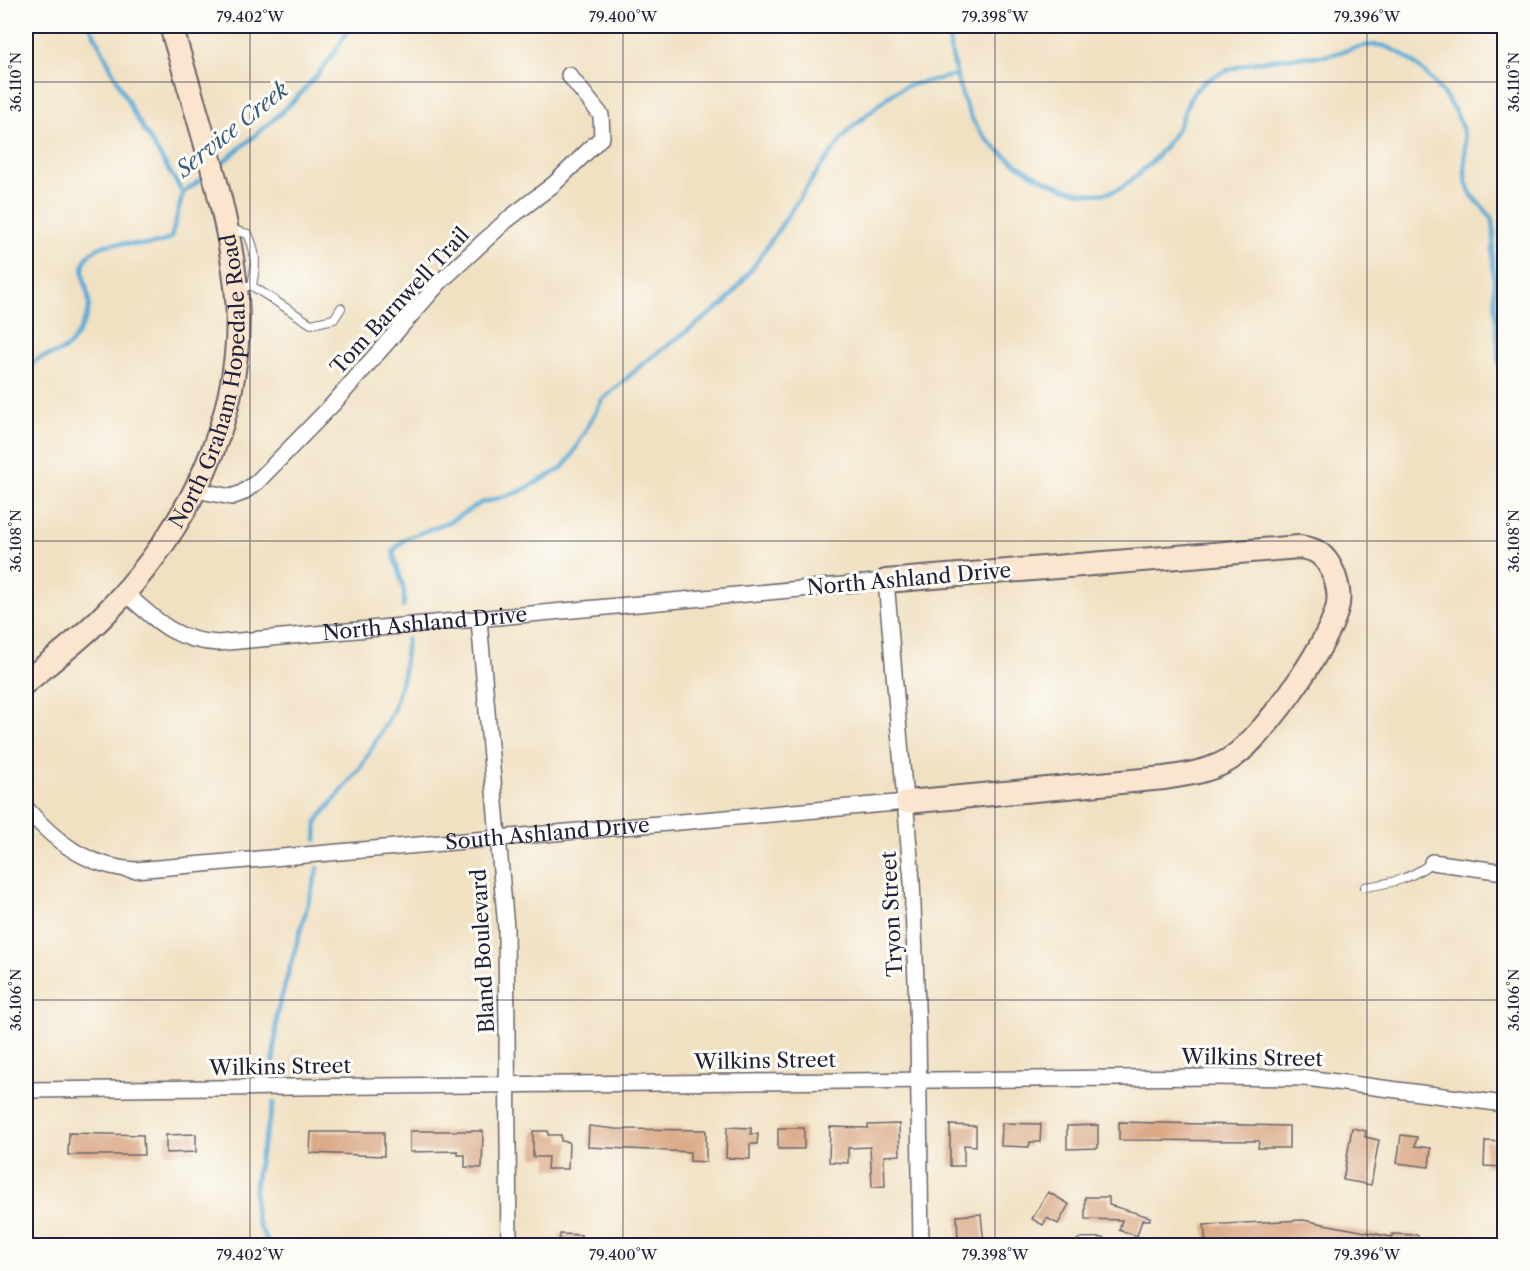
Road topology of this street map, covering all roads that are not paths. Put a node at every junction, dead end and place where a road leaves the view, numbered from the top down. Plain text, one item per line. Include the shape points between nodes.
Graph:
1 (171, 26) edge
2 (569, 75) dead end
3 (243, 286) junction
4 (341, 308) dead end
5 (196, 490) junction
6 (886, 581) junction
7 (125, 593) junction
8 (479, 620) junction
9 (26, 682) edge
10 (1091, 785) joint
11 (907, 802) junction
12 (26, 808) edge
13 (498, 839) junction
14 (1432, 862) joint
15 (1504, 872) edge
16 (1365, 887) dead end
17 (919, 1079) junction
18 (507, 1086) junction
19 (26, 1090) edge
20 (1504, 1104) edge
21 (509, 1245) edge
22 (921, 1245) edge
23 (1083, 1245) edge
24 (1101, 1245) edge

1 - 3 street, North Graham Hopedale Road
2 - 5 street, Tom Barnwell Trail via 601,115 602,138 440,282 333,404 257,482 231,497
3 - 4 lane via 311,324 334,319
3 - 5 street, North Graham Hopedale Road via 228,404 215,449
5 - 7 street, North Graham Hopedale Road via 171,535
6 - 8 street, North Ashland Drive
6 - 10 street, North Ashland Drive via 1299,547 1317,552 1327,561 1338,589 1338,609 1300,680 1268,725 1244,748 1205,771
6 - 11 street, Tryon Street
7 - 8 street, North Ashland Drive via 171,631 202,642
7 - 9 street, North Graham Hopedale Road
8 - 13 street, Bland Boulevard
10 - 11 street, South Ashland Drive
11 - 13 street, South Ashland Drive
11 - 17 street, Tryon Street
12 - 13 street, South Ashland Drive via 40,825 79,855 115,868 135,870
13 - 18 street, Bland Boulevard via 506,939
14 - 15 street
14 - 16 lane via 1398,882
17 - 18 street, Wilkins Street
17 - 20 street, Wilkins Street via 1306,1078
17 - 22 street, Tryon Street
18 - 19 street, Wilkins Street
18 - 21 street, Bland Boulevard
23 - 24 street

